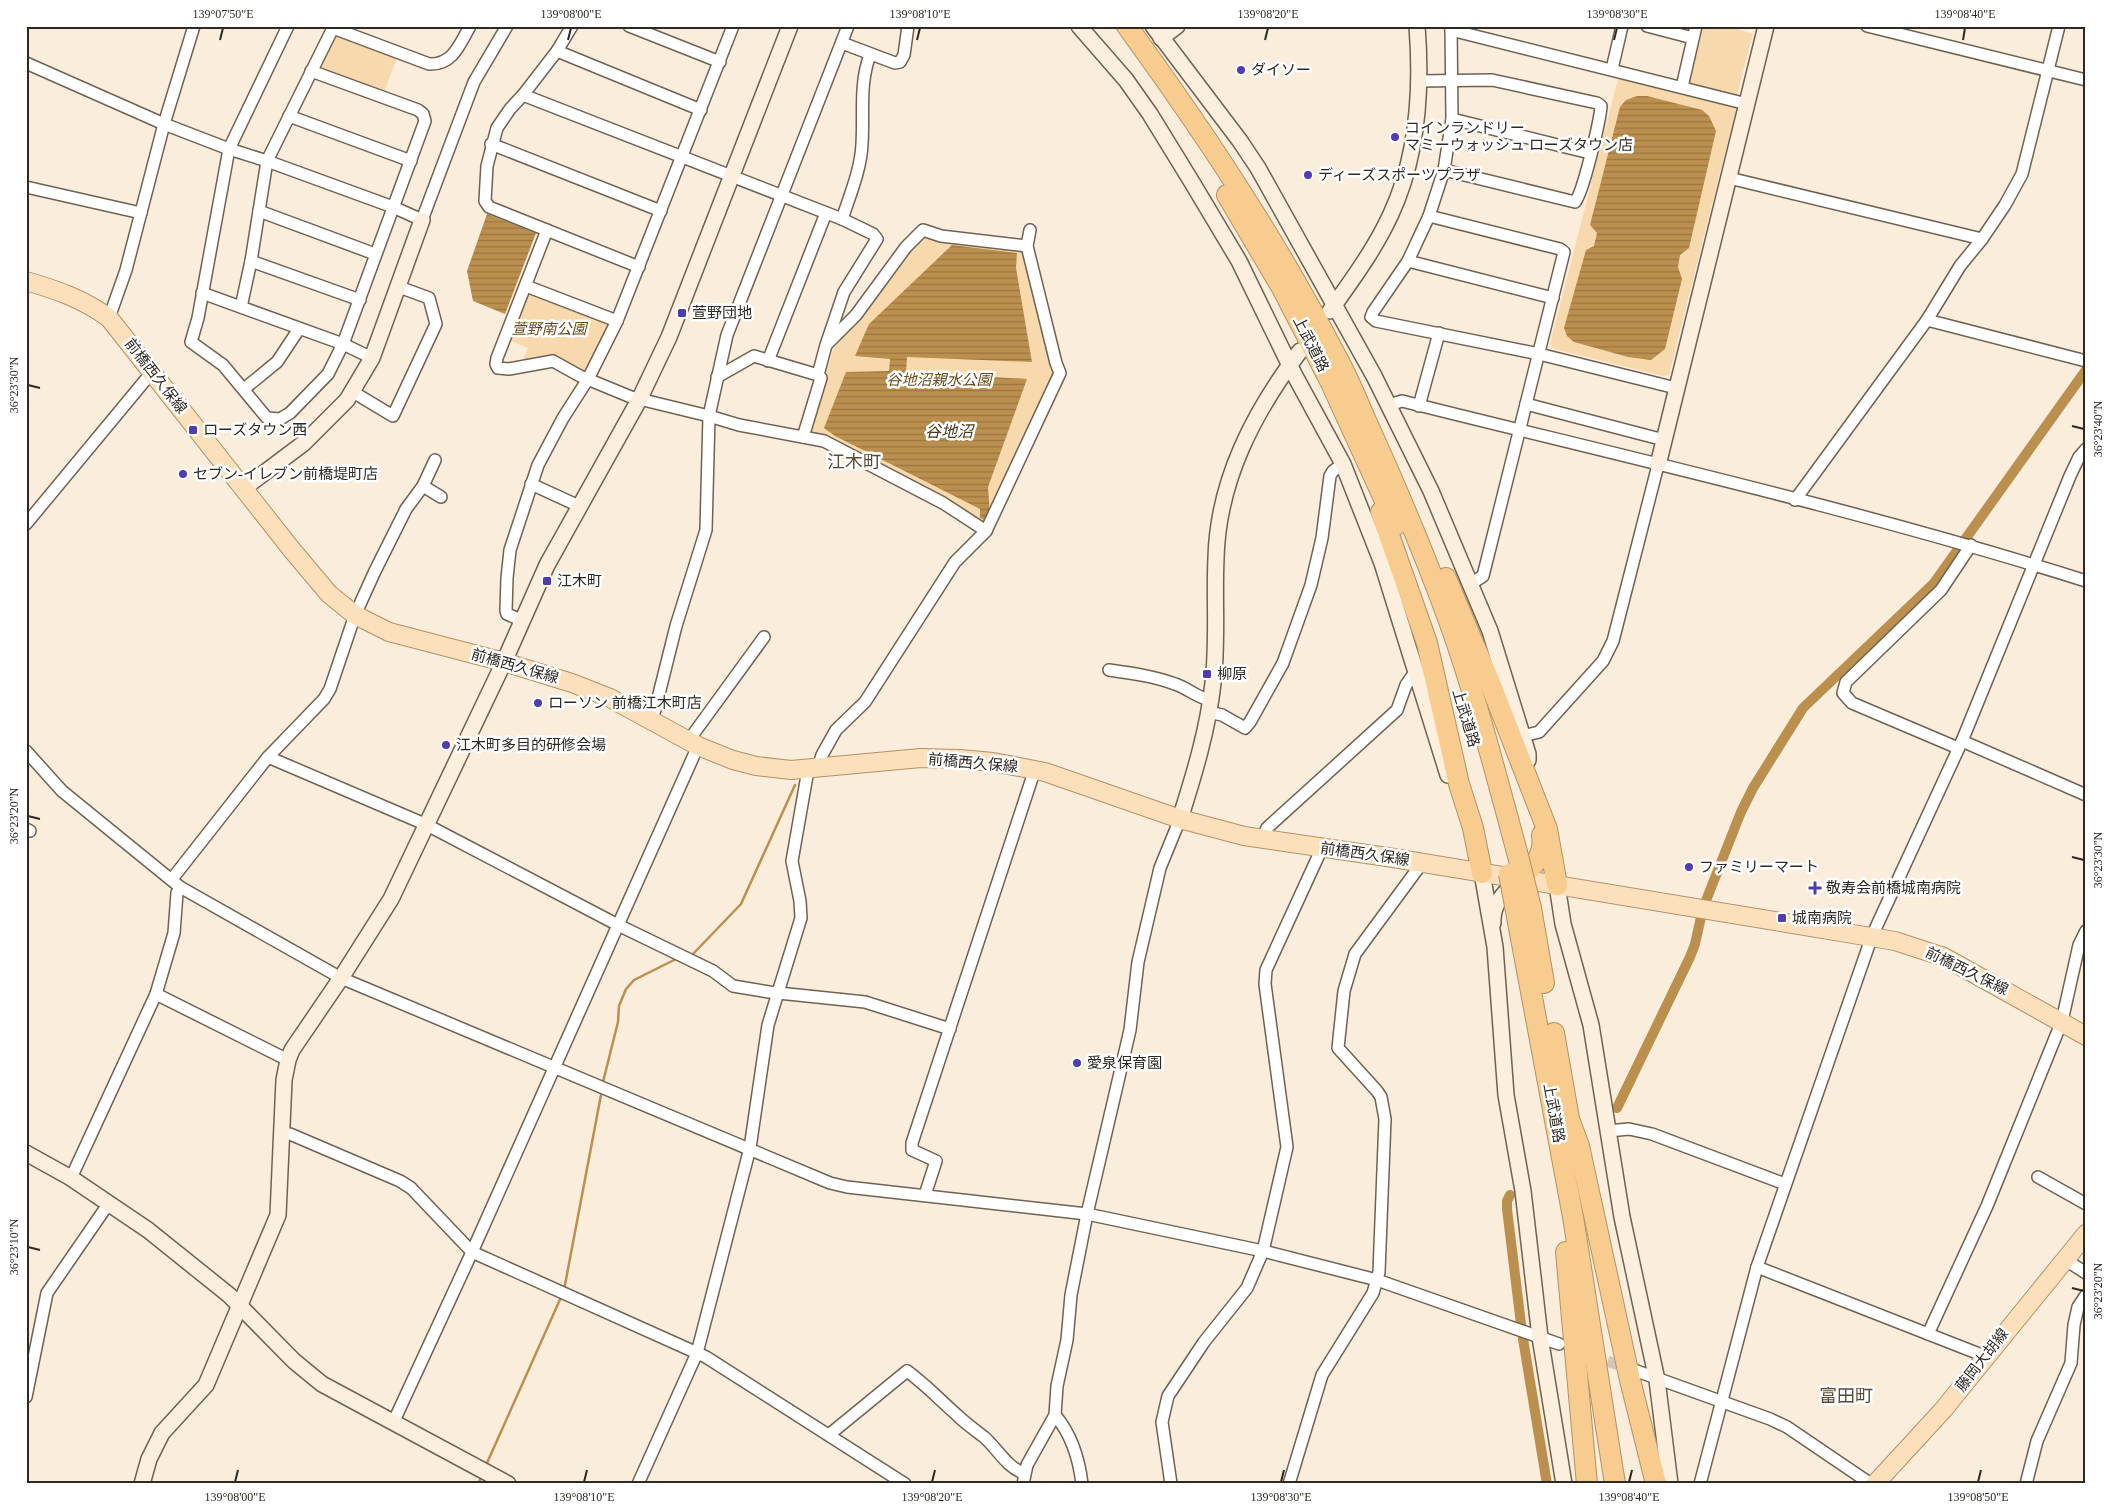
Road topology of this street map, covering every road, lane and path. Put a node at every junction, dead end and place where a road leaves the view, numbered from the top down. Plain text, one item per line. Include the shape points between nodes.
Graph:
1 (194, 26) edge
2 (288, 26) edge
3 (470, 26) edge
4 (507, 26) edge
5 (572, 26) edge
6 (629, 26) edge
7 (733, 26) edge
8 (790, 26) edge
9 (848, 26) edge
10 (908, 26) edge
11 (1079, 26) edge
12 (1111, 26) edge
13 (1127, 26) edge
14 (1177, 26) edge
15 (1417, 26) edge
16 (1622, 26) edge
17 (1647, 26) edge
18 (1766, 26) edge
19 (1867, 26) edge
20 (2059, 26) edge
21 (334, 27) edge
22 (1451, 28) edge
23 (1157, 32) edge
24 (1695, 32) edge
25 (842, 43) junction
26 (557, 51) junction
27 (870, 55) junction
28 (720, 62) junction
29 (26, 63) edge
30 (1612, 69) junction
31 (311, 70) junction
32 (2048, 71) junction
33 (2086, 80) edge
34 (1419, 81) junction
35 (1453, 81) junction
36 (1682, 87) junction
37 (523, 95) junction
38 (1747, 104) junction
39 (701, 110) junction
40 (289, 116) junction
41 (1452, 119) junction
42 (164, 124) junction
43 (491, 144) junction
44 (229, 149) junction
45 (1590, 153) junction
46 (682, 157) junction
47 (268, 161) junction
48 (411, 161) junction
49 (1444, 170) junction
50 (731, 176) junction
51 (1729, 178) junction
52 (26, 187) edge
53 (781, 196) junction
54 (393, 207) junction
55 (259, 211) junction
56 (661, 212) junction
57 (141, 213) junction
58 (826, 213) junction
59 (1429, 216) junction
60 (842, 219) junction
61 (422, 220) junction
62 (547, 230) junction
63 (1030, 230) dead end
64 (1982, 239) junction
65 (1028, 246) junction
66 (375, 254) junction
67 (251, 261) junction
68 (1408, 262) junction
69 (639, 267) junction
70 (26, 281) edge
71 (526, 286) junction
72 (399, 287) junction
73 (202, 294) junction
74 (1553, 298) junction
75 (360, 300) junction
76 (241, 307) junction
77 (1330, 311) junction
78 (108, 318) junction
79 (1927, 320) junction
80 (617, 321) junction
81 (299, 329) junction
82 (1439, 333) junction
83 (343, 344) junction
84 (826, 345) junction
85 (1300, 351) dead end
86 (1539, 354) junction
87 (372, 358) junction
88 (1338, 359) junction
89 (768, 361) junction
90 (2086, 362) edge
91 (1290, 365) junction
92 (152, 372) junction
93 (818, 375) junction
94 (717, 377) junction
95 (588, 379) junction
96 (1331, 383) junction
97 (1676, 388) junction
98 (244, 389) junction
99 (353, 392) junction
100 (639, 400) junction
101 (1526, 404) junction
102 (1389, 405) junction
103 (1418, 406) junction
104 (709, 416) junction
105 (1519, 431) junction
106 (803, 437) junction
107 (1664, 440) junction
108 (2086, 450) edge
109 (435, 460) dead end
110 (1343, 464) junction
111 (1658, 465) junction
112 (531, 484) junction
113 (423, 486) junction
114 (244, 488) junction
115 (441, 498) dead end
116 (1795, 500) junction
117 (579, 506) junction
118 (26, 524) edge
119 (986, 531) junction
120 (1971, 545) junction
121 (2035, 564) junction
122 (2086, 581) edge
123 (1469, 585) junction
124 (355, 615) junction
125 (521, 620) junction
126 (764, 637) dead end
127 (504, 662) junction
128 (1109, 670) dead end
129 (1415, 672) junction
130 (1210, 706) junction
131 (650, 718) junction
132 (1523, 736) junction
133 (694, 743) junction
134 (1960, 745) junction
135 (26, 751) edge
136 (268, 757) junction
137 (1523, 768) junction
138 (813, 769) junction
139 (1035, 770) junction
140 (1459, 784) junction
141 (2086, 795) edge
142 (1539, 809) junction
143 (1180, 819) junction
144 (427, 825) junction
145 (1263, 839) junction
146 (1322, 848) junction
147 (1510, 850) junction
148 (1422, 863) junction
149 (1482, 873) junction
150 (1519, 879) junction
151 (176, 883) junction
152 (1556, 885) junction
153 (1523, 907) junction
154 (618, 925) junction
155 (2086, 931) edge
156 (1872, 936) junction
157 (1495, 947) junction
158 (341, 978) junction
159 (777, 992) junction
160 (156, 994) junction
161 (2062, 1022) junction
162 (950, 1029) junction
163 (2086, 1036) edge
164 (288, 1060) junction
165 (554, 1067) junction
166 (1569, 1119) junction
167 (1608, 1131) junction
168 (283, 1134) junction
169 (750, 1148) junction
170 (1561, 1148) junction
171 (26, 1153) edge
172 (71, 1178) junction
173 (2038, 1178) dead end
174 (1785, 1184) junction
175 (925, 1195) junction
176 (109, 1203) junction
177 (2086, 1204) edge
178 (1087, 1214) junction
179 (2086, 1234) edge
180 (1262, 1251) junction
181 (472, 1252) junction
182 (2064, 1259) junction
183 (1757, 1266) junction
184 (2086, 1273) edge
185 (1377, 1280) junction
186 (2086, 1295) edge
187 (239, 1305) junction
188 (1928, 1334) junction
189 (1540, 1337) junction
190 (1559, 1344) dead end
191 (697, 1353) junction
192 (1987, 1357) junction
193 (1634, 1370) tunnel mouth
194 (1656, 1380) junction
195 (26, 1397) edge
196 (1721, 1402) junction
197 (1055, 1415) junction
198 (394, 1423) junction
199 (830, 1434) junction
200 (1024, 1478) edge
201 (142, 1484) edge
202 (508, 1484) edge
203 (638, 1484) edge
204 (905, 1484) edge
205 (1082, 1484) edge
206 (1171, 1484) edge
207 (1288, 1484) edge
208 (1564, 1484) edge
209 (1587, 1484) edge
210 (1615, 1484) edge
211 (1628, 1484) edge
212 (1656, 1484) edge
213 (1670, 1484) edge
214 (1700, 1484) edge
215 (1871, 1484) edge
216 (1875, 1484) edge
217 (2026, 1484) edge

1 - 42 street
2 - 44 street
3 - 21 street via 452,57 436,64
4 - 61 street via 474,82
5 - 26 street
6 - 28 street
7 - 28 street
8 - 50 street
9 - 25 street
10 - 27 street via 900,62
11 - 91 street via 1126,80 1155,122 1239,261
12 - 96 highway, 上武道路 via 1174,113 1236,208
13 - 88 highway, 上武道路 via 1248,202
14 - 23 street
15 - 34 street
16 - 30 street
17 - 24 street
18 - 38 street
19 - 32 street
20 - 32 street
21 - 31 street
22 - 30 street
22 - 35 street
23 - 77 street via 1258,168
24 - 36 street
25 - 27 street
25 - 53 street
26 - 37 street
26 - 39 street
27 - 60 street via 861,99 862,145
28 - 39 street
29 - 42 street
30 - 36 street
31 - 40 street
31 - 48 street via 423,114 425,121
32 - 33 street
32 - 64 street via 2022,174
34 - 35 street
34 - 77 street via 1412,144 1391,214 1362,266
35 - 41 street
35 - 45 street via 1512,83 1597,103 1601,111
36 - 38 street
37 - 43 street via 497,128
37 - 46 street
38 - 51 street
39 - 46 street
40 - 47 street
40 - 48 street
41 - 45 street
41 - 49 street
42 - 44 street
42 - 57 street
43 - 56 street
43 - 62 street via 486,166 485,201 489,206
44 - 47 street
44 - 73 street
45 - 49 street via 1579,198 1575,202
46 - 50 street
46 - 56 street
47 - 54 street
47 - 55 street
48 - 54 street
49 - 59 street
50 - 53 street
50 - 100 street via 668,337
51 - 64 street
51 - 97 street
52 - 57 street
53 - 58 street
53 - 94 street via 727,336
54 - 61 street
54 - 66 street
55 - 66 street
55 - 67 street
56 - 69 street
57 - 78 street via 126,270
58 - 60 street
58 - 89 street
59 - 68 street
59 - 74 street via 1560,249 1564,258
60 - 84 street via 877,239 844,292
61 - 72 street
62 - 69 street
62 - 71 street
63 - 65 street
64 - 79 street via 1960,266
65 - 84 street via 941,236 923,230 906,247 856,315
65 - 119 street via 1060,373
66 - 75 street
67 - 75 street
67 - 76 street
68 - 74 street
68 - 82 street via 1371,318
69 - 80 street
70 - 78 main road, 前橋西久保線 via 69,294
71 - 80 street
71 - 95 street via 497,358 498,368 553,361
72 - 87 street
72 - 99 street via 429,298 436,324 393,416
73 - 76 street
73 - 98 street via 191,342 223,364
74 - 86 street
75 - 83 street
76 - 81 street
77 - 102 street
78 - 92 main road, 前橋西久保線
79 - 90 street
79 - 116 street
80 - 95 street
81 - 83 street
81 - 98 street via 277,362
82 - 86 street
82 - 103 street
83 - 87 street
83 - 98 street via 328,374 280,419 267,418
84 - 93 street
85 - 91 street
86 - 97 street
86 - 101 street
87 - 99 street
88 - 137 highway via 1372,414 1413,497
88 - 147 highway, 上武道路 via 1389,471 1449,622 1486,742
89 - 93 street
89 - 94 street via 754,356
91 - 110 street
91 - 130 street via 1250,428 1224,501 1216,557 1216,642
92 - 114 main road, 前橋西久保線
92 - 118 street
93 - 106 street via 821,378
94 - 104 street
95 - 100 street
95 - 112 street via 546,447
96 - 140 highway via 1427,643
96 - 147 highway, 上武道路 via 1389,508 1434,620
97 - 107 street
99 - 114 street via 304,444
100 - 104 street
100 - 117 street
101 - 105 street
101 - 107 street
102 - 103 street via 1402,401
102 - 123 street via 1430,491
103 - 105 street
104 - 106 street
104 - 131 street via 706,530 676,626 655,710
105 - 111 street
105 - 123 street via 1483,576
106 - 119 street via 824,441 943,503
107 - 111 street
108 - 121 street via 2070,476
109 - 113 street
110 - 129 street via 1382,563
110 - 130 street via 1330,476 1322,538 1311,585 1283,663 1245,728
111 - 116 street
111 - 132 street via 1613,641 1603,661 1539,732
112 - 117 street
112 - 125 street via 510,550 506,578 507,614
113 - 115 street
113 - 124 street via 406,509
114 - 124 main road, 前橋西久保線 via 329,594
116 - 120 street
117 - 125 street
119 - 138 street via 955,562 865,702 836,730
120 - 121 street
120 - 134 street via 1941,590 1846,682 1844,693 1852,703
121 - 122 street
121 - 134 street
123 - 132 street via 1490,631
124 - 127 main road, 前橋西久保線 via 389,632
124 - 136 street via 324,699
125 - 127 street
126 - 133 street
127 - 131 main road, 前橋西久保線 via 572,683
127 - 144 street
128 - 130 street via 1166,680
129 - 140 street via 1449,777
129 - 145 street via 1406,685 1398,710 1267,828
130 - 143 street
131 - 133 main road, 前橋西久保線
132 - 137 street via 1528,754
133 - 138 main road, 前橋西久保線 via 756,766
133 - 154 street
134 - 141 street
134 - 156 street
135 - 151 street via 62,791
136 - 144 street
136 - 151 street
137 - 142 highway
138 - 139 main road, 前橋西久保線 via 941,758 993,762
138 - 159 street via 792,861 801,918
139 - 143 main road, 前橋西久保線
139 - 162 street
140 - 149 highway via 1473,828
142 - 150 highway via 1543,851 1537,862
142 - 152 highway via 1547,829
143 - 145 main road, 前橋西久保線
143 - 178 street via 1164,856 1148,916 1138,962 1130,1030
144 - 154 street
144 - 158 street via 391,899
145 - 146 main road, 前橋西久保線
146 - 148 main road, 前橋西久保線
146 - 180 street via 1266,970 1265,984 1287,1147
147 - 153 highway, 上武道路, bridge
148 - 149 main road, 前橋西久保線
148 - 185 street via 1355,954 1345,984 1341,1015 1338,1048 1381,1097 1385,1119
149 - 150 main road, 前橋西久保線
149 - 157 street
150 - 152 main road, 前橋西久保線
150 - 157 street via 1493,910
151 - 158 street
151 - 160 street via 174,933
152 - 156 main road, 前橋西久保線
152 - 167 street via 1563,924 1591,1025
153 - 166 highway, 上武道路
153 - 170 highway, 上武道路
154 - 159 street via 713,971 733,986
154 - 165 street
155 - 161 street via 2079,945
156 - 161 main road, 前橋西久保線 via 1944,956
156 - 174 street
157 - 189 street via 1506,1095 1523,1191
158 - 164 street
158 - 165 street
159 - 162 street via 873,1004
159 - 169 street via 768,1025
160 - 164 street
160 - 172 street
161 - 163 main road, 前橋西久保線
161 - 188 street via 1990,1197
162 - 175 street via 912,1143 912,1150 936,1161
164 - 168 street via 284,1080
165 - 169 street
165 - 181 street
166 - 211 highway, 上武道路
166 - 212 highway via 1579,1146
167 - 174 street via 1629,1129 1652,1134
167 - 194 street via 1628,1250
168 - 181 street via 290,1134 406,1184
168 - 187 street via 280,1210
169 - 175 street via 838,1185
169 - 191 street
170 - 209 highway via 1565,1248
170 - 210 highway, 上武道路
171 - 172 street
172 - 176 street
173 - 177 street
174 - 183 street
175 - 178 street
176 - 187 street via 197,1268
176 - 195 street via 47,1294
178 - 180 street
178 - 197 street via 1057,1386
179 - 182 main road, 藤岡大胡線
180 - 185 street
180 - 206 street via 1247,1288 1204,1342 1168,1396 1162,1422
181 - 191 street
181 - 198 street
182 - 184 street
182 - 192 main road, 藤岡大胡線
183 - 188 street
183 - 196 street
185 - 189 street
185 - 207 street via 1373,1293 1322,1375
186 - 217 street via 2078,1307 2074,1325 2071,1363 2037,1441
187 - 198 street via 294,1361 322,1384
187 - 201 street via 206,1385 162,1433 149,1459
188 - 192 street
189 - 190 street
189 - 208 street
191 - 199 street
191 - 203 street
192 - 216 main road, 藤岡大胡線
193 - 194 street
194 - 196 street
194 - 213 street
196 - 214 street
196 - 215 street via 1787,1427
197 - 200 street via 1035,1449
197 - 205 street via 1071,1439
198 - 202 street
199 - 200 street via 907,1371 985,1438
199 - 204 street

